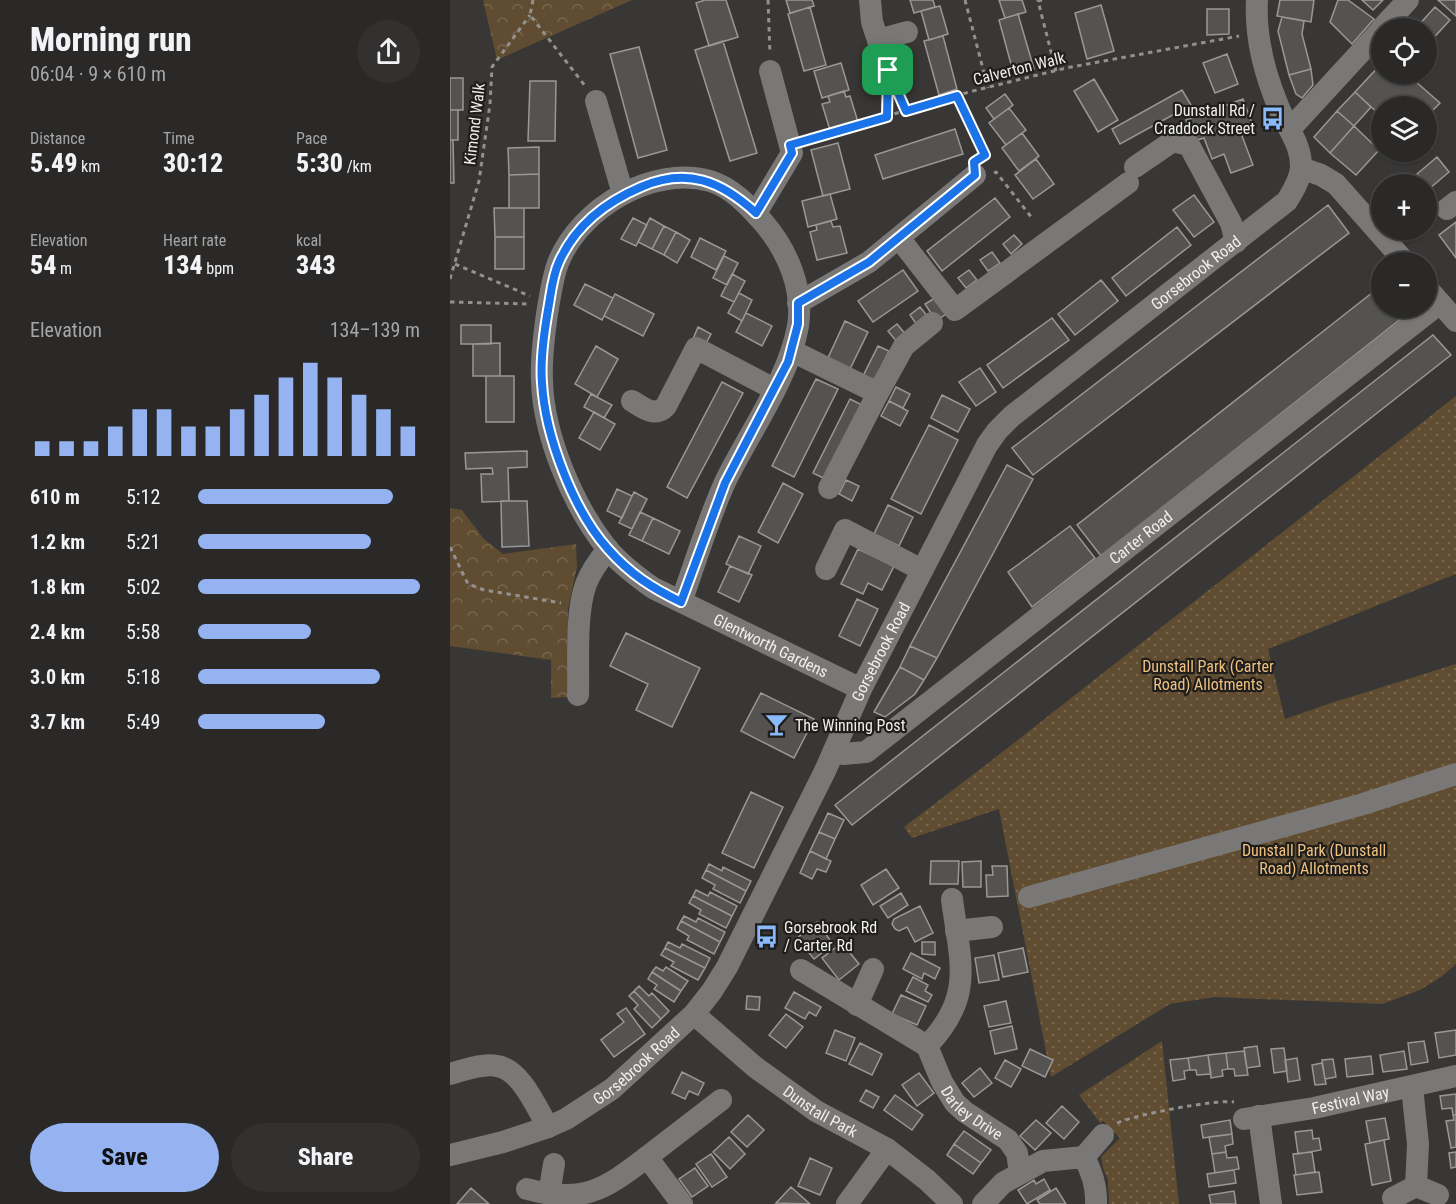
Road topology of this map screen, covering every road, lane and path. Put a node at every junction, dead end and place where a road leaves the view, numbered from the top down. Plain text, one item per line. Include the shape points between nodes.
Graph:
1 (533, 0) edge
2 (768, 0) edge
3 (870, 0) edge
4 (965, 0) edge
5 (1042, 0) edge
6 (1257, 0) edge
7 (1408, 0) edge
8 (530, 15) junction
9 (1392, 18) edge
10 (907, 32) dead end
11 (1258, 32) junction
12 (878, 40) junction
13 (1371, 41) edge
14 (770, 70) joint
15 (888, 70) junction
16 (1056, 71) junction
17 (988, 88) junction
18 (957, 96) junction
19 (596, 101) joint
20 (906, 111) junction
21 (887, 117) junction
22 (1290, 129) junction
23 (790, 145) junction
24 (985, 155) junction
25 (1301, 168) junction
26 (983, 169) junction
27 (623, 194) junction
28 (756, 213) junction
29 (1032, 219) dead end
30 (899, 238) junction
31 (1236, 242) junction
32 (1396, 252) edge
33 (455, 264) junction
34 (450, 279) edge
35 (1437, 300) edge
36 (450, 302) edge
37 (798, 303) junction
38 (549, 304) junction
39 (1404, 318) edge
40 (1456, 321) edge
41 (932, 323) dead end
42 (792, 351) junction
43 (774, 389) junction
44 (878, 393) junction
45 (632, 401) dead end
46 (829, 488) dead end
47 (450, 547) edge
48 (608, 549) junction
49 (826, 569) dead end
50 (922, 570) junction
51 (681, 602) junction
52 (581, 606) junction
53 (861, 689) junction
54 (578, 695) dead end
55 (834, 752) junction
56 (1456, 774) edge
57 (1029, 897) dead end
58 (952, 899) dead end
59 (992, 927) dead end
60 (956, 931) junction
61 (873, 969) dead end
62 (801, 970) dead end
63 (857, 1005) junction
64 (694, 1014) junction
65 (927, 1046) junction
66 (450, 1074) edge
67 (1456, 1076) edge
68 (1412, 1087) junction
69 (722, 1100) dead end
70 (1251, 1118) junction
71 (548, 1127) junction
72 (1104, 1135) joint
73 (887, 1149) junction
74 (450, 1155) edge
75 (647, 1157) junction
76 (1084, 1157) junction
77 (554, 1164) dead end
78 (1020, 1172) junction
79 (1416, 1186) junction
80 (527, 1189) dead end
81 (549, 1194) junction
82 (1438, 1195) dead end
83 (1393, 1198) dead end
84 (682, 1204) edge
85 (847, 1204) edge
86 (952, 1204) edge
87 (983, 1204) edge
88 (1096, 1204) edge
89 (1271, 1204) edge

1 - 8 path
2 - 14 path
3 - 12 street
4 - 17 path
5 - 16 path via 1038,1
6 - 11 street
7 - 9 street
8 - 19 path
8 - 33 path, Kimond Walk via 492,67 479,181
10 - 12 street
11 - 16 path, Calverton Walk
11 - 22 street via 1274,94
12 - 15 street
13 - 22 street
14 - 23 street
15 - 20 path
15 - 21 path
16 - 17 path, Calverton Walk
17 - 18 path, Calverton Walk
18 - 20 path, Calverton Walk
18 - 24 path
19 - 27 street
20 - 21 path, Calverton Walk
21 - 23 path, Calverton Walk
22 - 25 street via 1300,150
23 - 28 street via 792,153
24 - 26 path
24 - 26 path via 974,162
25 - 31 street, Gorsebrook Road via 1287,201
25 - 32 street via 1336,184
26 - 29 path via 987,177 996,171
26 - 30 street
27 - 28 street, Glentworth Gardens via 674,178 711,182
27 - 38 street, Glentworth Gardens via 599,210 569,244 559,262
28 - 37 street, Glentworth Gardens via 790,263
30 - 31 street via 955,310 1173,141 1189,145 1231,223
30 - 37 street via 869,262
31 - 50 street, Gorsebrook Road via 997,431
33 - 34 path, Kimond Walk
33 - 38 path
35 - 40 street
36 - 38 path
37 - 42 street, Glentworth Gardens
38 - 48 street, Glentworth Gardens via 542,382 547,419 566,477
39 - 55 street, Carter Road via 866,752
41 - 44 street via 904,346
42 - 43 street, Glentworth Gardens
42 - 44 street
43 - 45 street via 696,348 661,411 653,413
43 - 51 street, Glentworth Gardens via 725,483
44 - 46 street
47 - 52 path via 468,584
48 - 51 street, Glentworth Gardens via 652,588
48 - 52 street via 595,564
49 - 50 street via 845,530
50 - 53 street, Gorsebrook Road
51 - 53 street, Glentworth Gardens
52 - 54 street
53 - 55 street, Gorsebrook Road
55 - 64 street, Gorsebrook Road via 727,967
56 - 57 street via 1360,805
58 - 60 street
59 - 60 street
60 - 65 street via 961,986 957,1003
61 - 63 street
62 - 63 street
63 - 65 street
64 - 71 street, Gorsebrook Road via 612,1089
64 - 73 street, Dunstall Park via 755,1067 816,1111
65 - 78 street, Darley Drive via 955,1103 1008,1140 1017,1153
66 - 71 street via 498,1065 511,1071
67 - 68 street, Festival Way
68 - 70 street, Festival Way
68 - 79 street via 1418,1144
69 - 75 street
70 - 72 path via 1243,1107 1230,1101 1124,1119
70 - 89 street
71 - 74 street, Gorsebrook Road
72 - 76 street
73 - 85 street
73 - 86 street, Dunstall Park
75 - 81 street via 599,1190 582,1195
75 - 84 street
76 - 78 street via 1043,1161
76 - 88 street via 1092,1174
77 - 81 street
78 - 87 street
79 - 82 street
79 - 83 street
80 - 81 street

